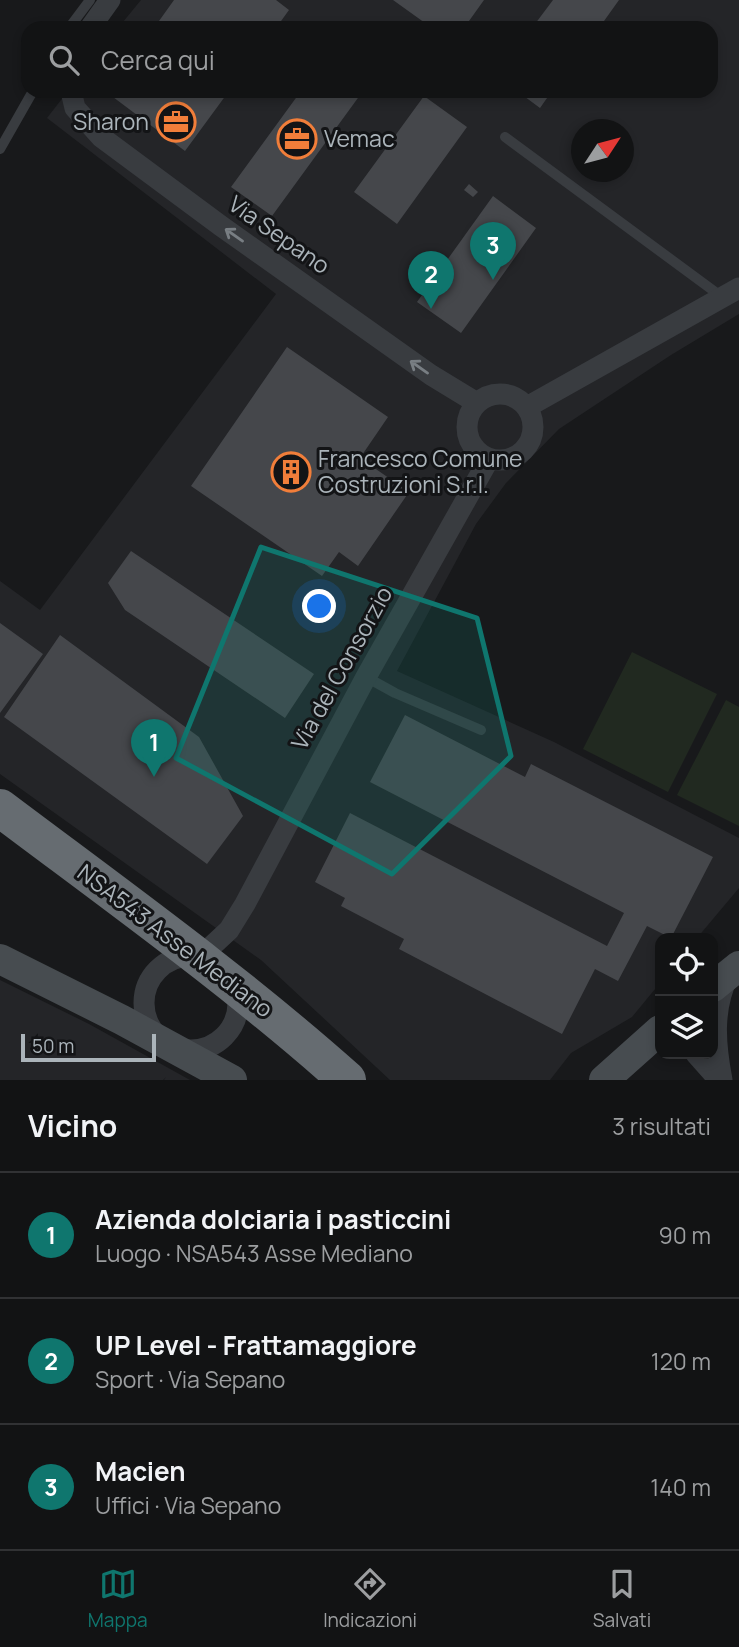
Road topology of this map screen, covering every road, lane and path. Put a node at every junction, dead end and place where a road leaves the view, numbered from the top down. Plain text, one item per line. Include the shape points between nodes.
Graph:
1 (90, 0) edge
2 (110, 0) edge
3 (74, 21) edge
4 (95, 21) edge
5 (29, 98) edge
6 (73, 98) edge
7 (505, 136) dead end
8 (0, 149) edge
9 (731, 293) edge
10 (477, 403) junction
11 (527, 407) junction
12 (489, 459) junction
13 (366, 677) junction
14 (481, 730) dead end
15 (0, 808) edge
16 (0, 838) edge
17 (245, 904) junction
18 (200, 957) junction
19 (0, 960) edge
20 (727, 976) edge
21 (232, 978) junction
22 (146, 987) junction
23 (718, 1008) edge
24 (103, 1010) junction
25 (225, 1037) junction
26 (655, 1039) edge
27 (166, 1044) junction
28 (701, 1059) edge
29 (717, 1059) edge
30 (231, 1080) edge
31 (309, 1080) edge
32 (347, 1080) edge
33 (604, 1080) edge
34 (721, 1080) edge

1 - 3 lane
2 - 4 street
5 - 8 lane
10 -> 6 street, Via Sepano via 431,375 101,137 75,108
7 - 9 lane
9 - 11 street
10 - 11 street via 497,394 519,399
10 - 12 street via 470,412 467,434 471,445
11 - 12 street via 534,427 527,448 510,460
12 - 13 street, Via del Consorzio
13 - 14 lane
13 - 17 street, Via del Consorzio
15 - 32 highway, NSA543 Asse Mediano, bridge via 220,974
16 - 31 highway, NSA543 Asse Mediano via 206,992
17 - 18 street, Via del Consorzio via 229,930
17 - 21 street, Via del Consorzio via 231,954
18 - 21 street via 222,967
18 - 22 street via 178,957 164,963
19 - 24 street
20 - 23 street
21 - 25 street, Via del Consorzio via 239,1008
22 - 24 street via 132,999
22 - 27 street via 146,1018 153,1033
24 - 27 street
25 - 27 street via 197,1051
25 - 30 street, Via del Consorzio via 223,1055
26 - 33 street
27 - 30 street
28 - 34 street
29 - 34 street

